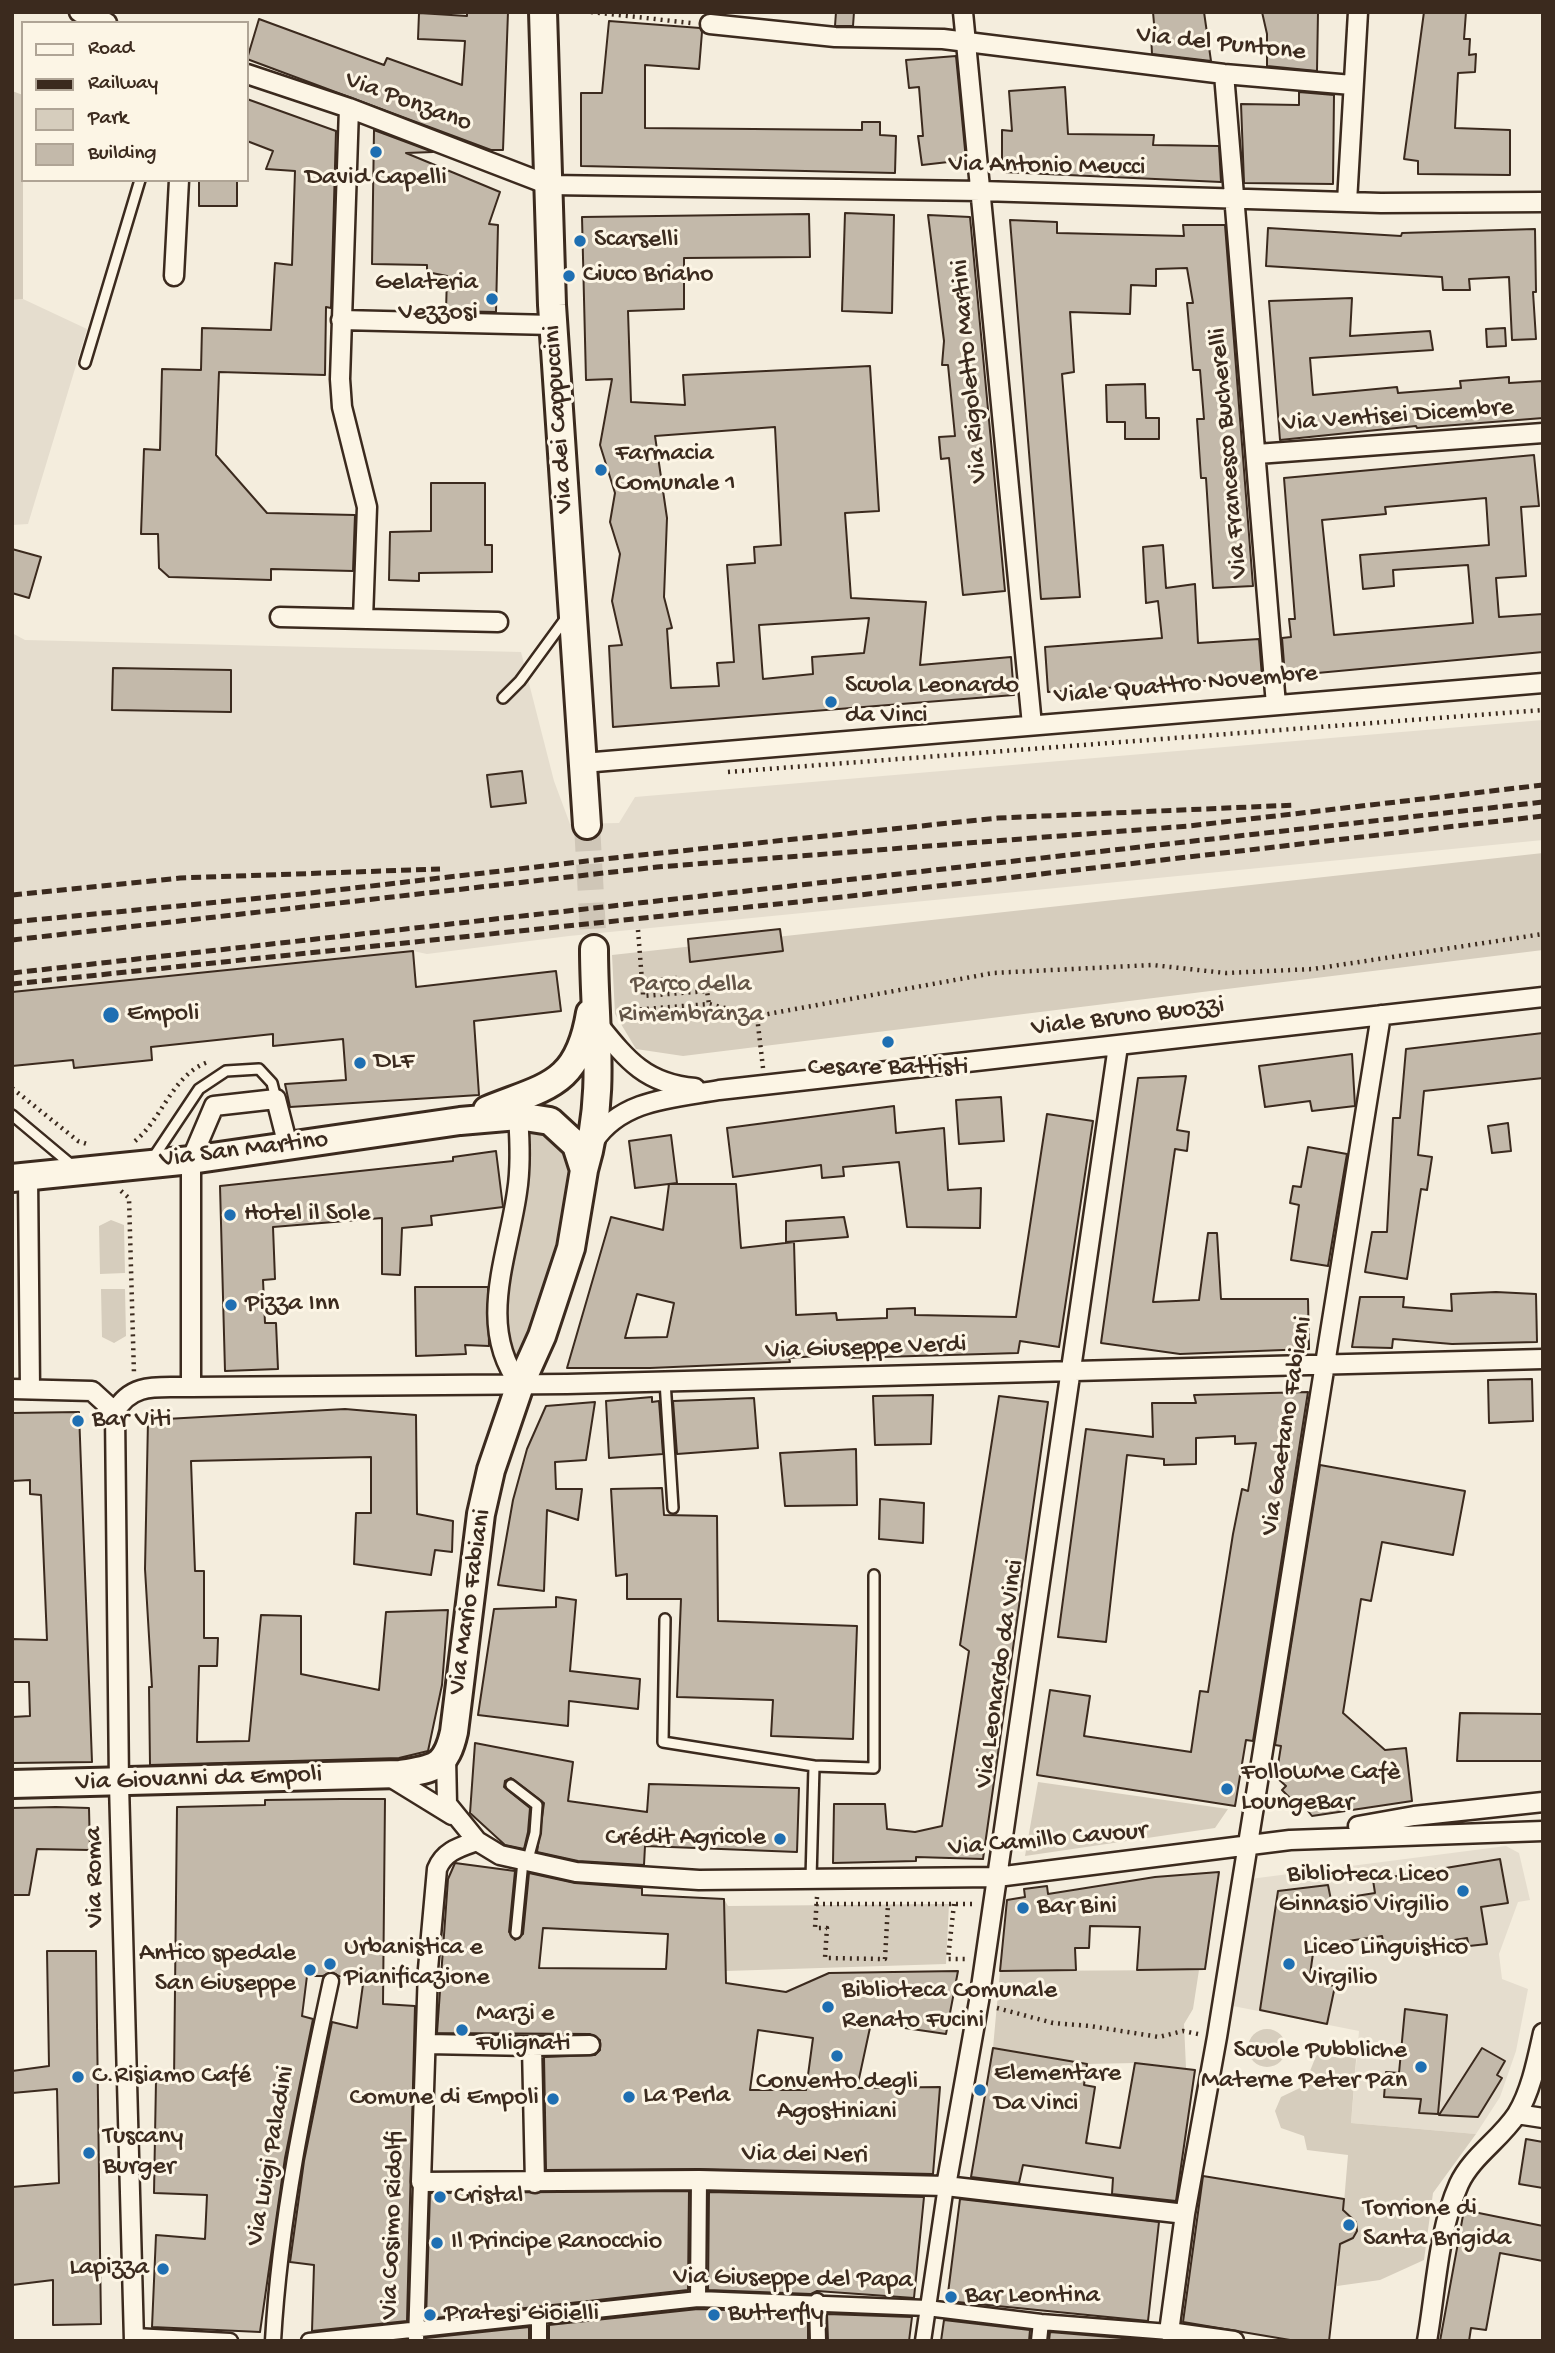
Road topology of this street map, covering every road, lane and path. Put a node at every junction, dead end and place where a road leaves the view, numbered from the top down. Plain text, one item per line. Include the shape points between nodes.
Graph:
1 (79, 12) edge
2 (543, 12) edge
3 (592, 12) edge
4 (963, 12) edge
5 (1358, 12) edge
6 (102, 21) edge
7 (710, 24) joint
8 (966, 43) junction
9 (248, 74) edge
10 (1224, 74) junction
11 (1352, 85) junction
12 (349, 108) junction
13 (139, 182) edge
14 (179, 182) edge
15 (549, 185) junction
16 (981, 191) junction
17 (1235, 198) junction
18 (1347, 202) junction
19 (1543, 202) edge
20 (174, 276) dead end
21 (341, 320) junction
22 (554, 325) junction
23 (85, 363) dead end
24 (1543, 433) edge
25 (1257, 454) junction
26 (572, 608) junction
27 (280, 617) dead end
28 (363, 619) junction
29 (498, 622) dead end
30 (1543, 683) edge
31 (503, 698) dead end
32 (1276, 705) junction
33 (1543, 710) edge
34 (1032, 725) junction
35 (583, 763) junction
36 (726, 772) dead end
37 (587, 825) tunnel mouth
38 (638, 930) dead end
39 (1543, 934) edge
40 (594, 948) tunnel mouth
41 (642, 981) junction
42 (643, 989) junction
43 (594, 990) junction
44 (1543, 997) edge
45 (709, 1004) junction
46 (1381, 1015) junction
47 (757, 1016) junction
48 (609, 1018) junction
49 (1118, 1046) junction
50 (765, 1085) junction
51 (12, 1088) edge
52 (719, 1090) junction
53 (276, 1099) junction
54 (12, 1115) edge
55 (518, 1116) junction
56 (460, 1121) junction
57 (592, 1144) junction
58 (288, 1146) junction
59 (100, 1149) dead end
60 (191, 1160) junction
61 (149, 1164) junction
62 (78, 1171) junction
63 (20, 1177) edge
64 (584, 1177) junction
65 (113, 1189) dead end
66 (1543, 1359) edge
67 (1325, 1364) junction
68 (1073, 1369) junction
69 (134, 1374) dead end
70 (665, 1381) junction
71 (520, 1385) junction
72 (191, 1387) junction
73 (21, 1389) edge
74 (115, 1412) junction
75 (673, 1508) dead end
76 (874, 1575) dead end
77 (665, 1619) dead end
78 (446, 1757) junction
79 (814, 1766) junction
80 (387, 1775) junction
81 (12, 1784) edge
82 (119, 1784) junction
83 (511, 1785) dead end
84 (1543, 1802) edge
85 (1517, 1807) junction
86 (458, 1819) junction
87 (1538, 1831) edge
88 (1379, 1835) junction
89 (1290, 1840) junction
90 (477, 1841) junction
91 (1247, 1847) junction
92 (525, 1862) junction
93 (997, 1877) junction
94 (814, 1879) junction
95 (816, 1904) junction
96 (888, 1904) junction
97 (954, 1904) junction
98 (993, 1904) junction
99 (516, 1933) dead end
100 (985, 1959) junction
101 (331, 1981) dead end
102 (979, 2001) junction
103 (1543, 2033) edge
104 (1217, 2037) junction
105 (428, 2044) junction
106 (590, 2045) dead end
107 (532, 2046) junction
108 (1517, 2114) junction
109 (1543, 2118) edge
110 (699, 2180) junction
111 (421, 2182) junction
112 (535, 2183) junction
113 (946, 2186) junction
114 (1185, 2214) junction
115 (698, 2299) junction
116 (817, 2301) junction
117 (927, 2308) junction
118 (538, 2317) junction
119 (1041, 2322) junction
120 (1170, 2332) junction
121 (416, 2335) edge
122 (134, 2339) edge
123 (230, 2341) edge
124 (273, 2341) edge
125 (309, 2341) edge
126 (539, 2341) edge
127 (818, 2341) edge
128 (923, 2341) edge
129 (1039, 2341) edge
130 (1234, 2341) edge
131 (1427, 2341) edge

1 - 6 street
2 - 15 main road, Via dei Cappuccini
3 - 7 path
4 - 8 street, Via Rigoletto Martini
5 - 11 street
7 - 8 street, Via del Puntone via 807,35 943,38
8 - 10 street, Via del Puntone
8 - 16 street, Via Rigoletto Martini
9 - 12 street, Via Ponzano
10 - 11 street, Via del Puntone
10 - 17 street, Via Francesco Bucherelli
11 - 18 street
12 - 15 street, Via Ponzano
12 - 21 street
13 - 23 lane
14 - 20 street
15 - 16 street, Via Antonio Meucci
15 - 22 main road, Via dei Cappuccini
16 - 17 street, Via Antonio Meucci
16 - 34 street, Via Rigoletto Martini
17 - 18 street, Via Antonio Meucci
17 - 25 street, Via Francesco Bucherelli
18 - 19 street, Via Antonio Meucci
21 - 22 street
21 - 28 street via 341,400 366,507
22 - 26 main road, Via dei Cappuccini
24 - 25 street, Via Ventisei Dicembre
25 - 32 street, Via Francesco Bucherelli
26 - 31 lane
26 - 35 main road, Via dei Cappuccini
27 - 28 street
28 - 29 street
30 - 32 street, Viale Quattro Novembre
32 - 34 street, Viale Quattro Novembre
33 - 36 path
34 - 35 street, Viale Quattro Novembre
35 - 37 main road, Via dei Cappuccini
38 - 41 path
39 - 47 path via 1313,969 1226,973 1152,965 993,973
40 - 43 main road
41 - 42 path
41 - 42 path via 677,978 678,986
42 - 45 path via 643,996 708,991
43 - 48 main road, Via Mario Fabiani
43 - 56 main road via 586,1035 561,1077 542,1091
44 - 46 street, Viale Bruno Buozzi
45 - 47 path
45 - 48 path
46 - 49 street, Viale Bruno Buozzi
46 - 67 street, Via Gaetano Fabiani
47 - 50 path
48 - 52 street, Viale Bruno Buozzi via 637,1069 671,1086
48 - 57 main road, Via Mario Fabiani
49 - 50 street, Viale Bruno Buozzi
49 - 68 street, Via Leonardo da Vinci
50 - 52 street, Viale Bruno Buozzi
51 - 59 path via 78,1141
52 - 57 street, Viale Bruno Buozzi via 623,1111 603,1127
53 - 58 street
53 - 60 street via 214,1106
53 - 61 lane via 272,1083 259,1069 226,1071 199,1089
54 - 62 lane
55 - 56 main road
55 - 64 main road via 560,1128 576,1145
55 - 71 street via 517,1194 498,1303 499,1345
56 - 58 main road, Via San Martino
57 - 64 main road, Via Mario Fabiani
58 - 60 main road, Via San Martino
60 - 61 main road, Via San Martino
60 - 72 street
61 - 62 main road, Via San Martino
62 - 63 main road, Via San Martino
63 - 73 street
64 - 71 main road, Via Mario Fabiani via 571,1248 542,1336
65 - 69 path via 129,1198
66 - 67 street, Via Giuseppe Verdi
67 - 68 street, Via Giuseppe Verdi
67 - 91 street, Via Gaetano Fabiani
68 - 70 street, Via Giuseppe Verdi
68 - 93 street, Via Leonardo da Vinci
70 - 71 street, Via Giuseppe Verdi
70 - 75 lane
71 - 72 street, Via Giuseppe Verdi
71 - 78 main road, Via Mario Fabiani via 481,1514 454,1732
72 - 74 street, Via Giuseppe Verdi via 134,1390
73 - 74 street via 92,1391
74 - 82 street, Via Roma
76 - 79 lane via 874,1768
77 - 79 lane via 663,1742
78 - 80 main road, Via Giovanni da Empoli via 429,1769
78 - 86 street, Via Mario Fabiani via 447,1804
79 - 94 lane
80 - 82 main road, Via Giovanni da Empoli
80 - 86 street
81 - 82 main road, Via Giovanni da Empoli
82 - 122 street, Via Roma
83 - 92 lane via 537,1805 535,1833
84 - 85 street, Via Camillo Cavour
85 - 87 street, Via Camillo Cavour
85 - 88 street, Via Camillo Cavour
85 - 89 street, Via Camillo Cavour via 1413,1816
86 - 90 street, Via Camillo Cavour
87 - 88 street, Via Camillo Cavour
88 - 89 street, Via Camillo Cavour
89 - 91 street, Via Camillo Cavour
90 - 92 street, Via Camillo Cavour via 500,1855
90 - 105 street, Via Cosimo Ridolfi via 451,1851 438,1869 428,1969
91 - 93 street, Via Camillo Cavour
91 - 104 street, Via Gaetano Fabiani
92 - 94 street, Via Camillo Cavour via 576,1872 699,1880
92 - 99 lane
93 - 94 street, Via Camillo Cavour
93 - 98 street, Via Leonardo da Vinci
94 - 95 path
95 - 96 path
95 - 96 path via 815,1928 827,1928 825,1958 885,1958
96 - 97 path
97 - 98 path
97 - 100 path via 948,1959
98 - 100 street, Via Leonardo da Vinci
100 - 102 street, Via Leonardo da Vinci
101 - 124 street, Via Luigi Paladini via 278,2260
102 - 104 path via 1052,2023 1159,2037 1183,2031
102 - 113 street, Via Leonardo da Vinci
103 - 108 street
104 - 114 street, Via Gaetano Fabiani
105 - 107 street
105 - 111 street, Via Cosimo Ridolfi
106 - 107 street
107 - 112 street
108 - 109 street
108 - 131 street via 1475,2159 1449,2210
110 - 112 street, Via dei Neri
110 - 113 street, Via dei Neri
110 - 115 street
111 - 112 street, Via dei Neri
111 - 121 street, Via Cosimo Ridolfi
113 - 114 street, Via dei Neri
113 - 117 street, Via Leonardo da Vinci
114 - 120 street, Via Gaetano Fabiani
115 - 116 street, Via Giuseppe del Papa
115 - 118 street, Via Giuseppe del Papa
116 - 117 street, Via Giuseppe del Papa
116 - 127 street
117 - 119 street, Via Giuseppe del Papa
117 - 128 street, Via Leonardo da Vinci
118 - 121 street, Via Giuseppe del Papa
118 - 126 street
119 - 120 street, Via Giuseppe del Papa
119 - 129 street
120 - 130 street, Via Giuseppe del Papa
121 - 125 street, Via Giuseppe del Papa
122 - 123 street

